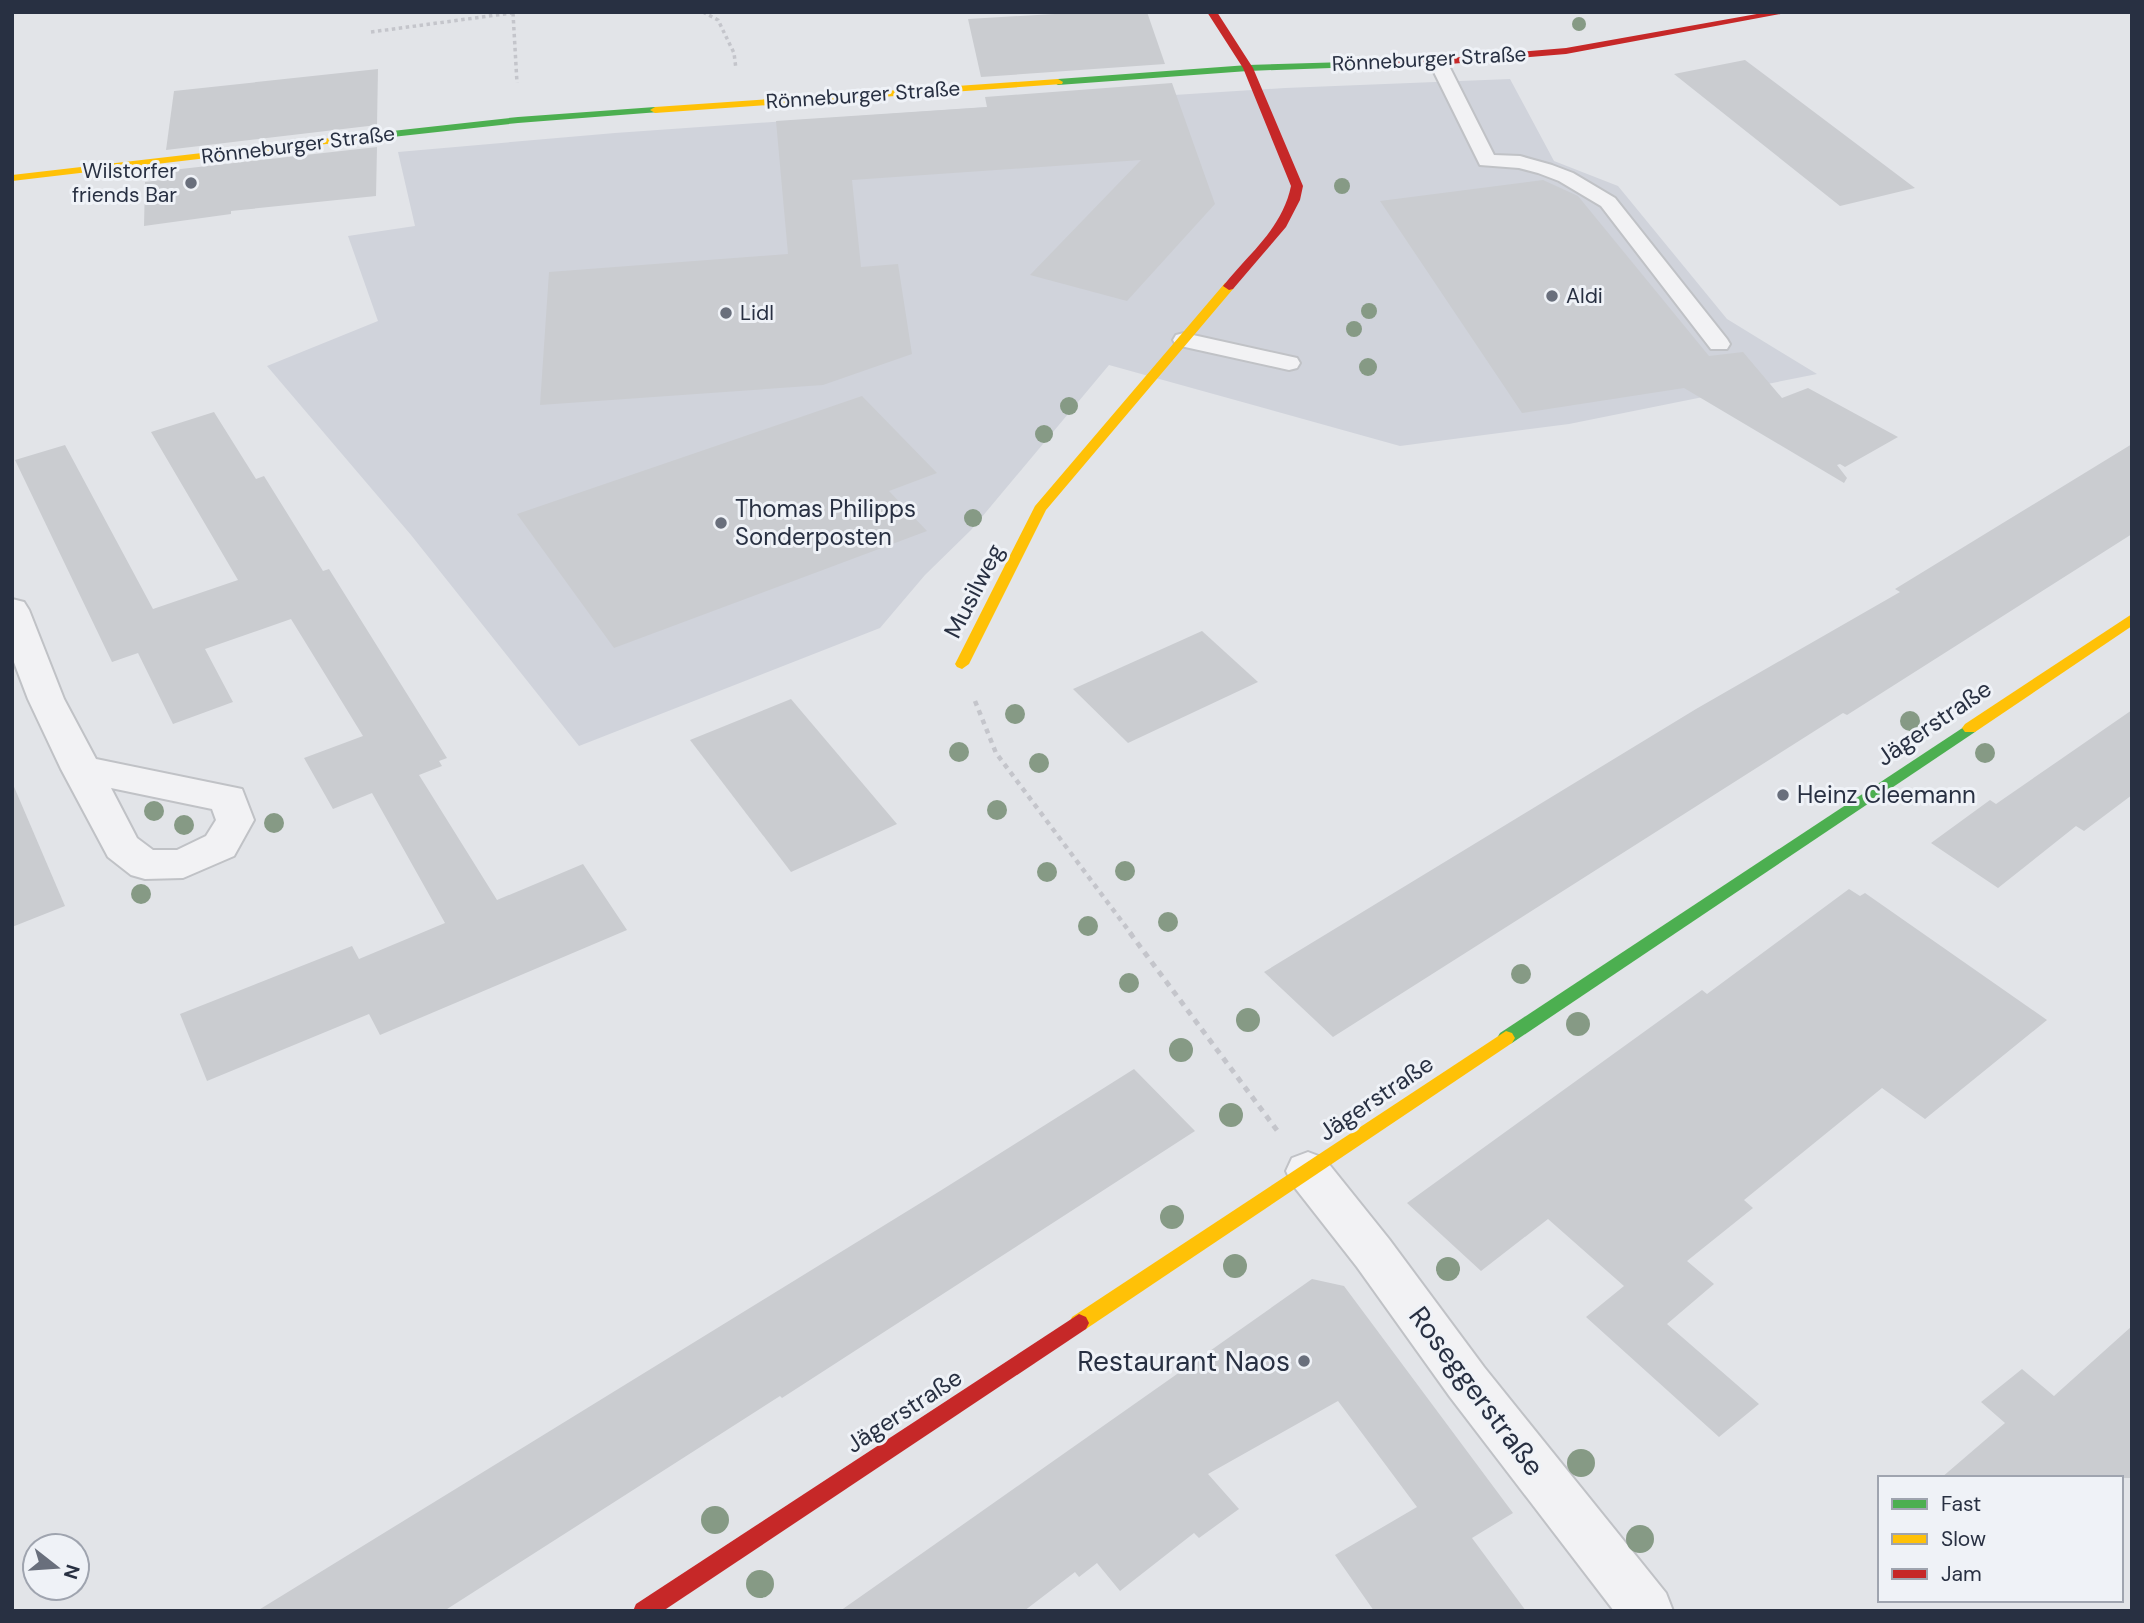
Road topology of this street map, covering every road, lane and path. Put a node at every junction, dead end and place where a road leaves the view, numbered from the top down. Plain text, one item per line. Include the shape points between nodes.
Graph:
1 (519, 12) edge
2 (703, 12) edge
3 (1212, 12) edge
4 (1745, 12) edge
5 (1786, 12) edge
6 (513, 13) edge
7 (1714, 25) junction
8 (371, 32) dead end
9 (1438, 62) junction
10 (1248, 68) junction
11 (742, 105) junction
12 (518, 120) junction
13 (12, 178) edge
14 (1184, 340) junction
15 (1719, 344) dead end
16 (1289, 363) dead end
17 (12, 610) edge
18 (2132, 619) edge
19 (962, 664) joint
20 (80, 769) dead end
21 (1308, 1171) junction
22 (643, 1611) edge
23 (1647, 1611) edge

1 - 6 path
2 - 11 path via 718,20 734,53
3 - 10 street, Musilweg
4 - 7 street, Rönneburger Straße
5 - 7 street, Rönneburger Straße
6 - 8 path
6 - 12 path
7 - 9 street, Rönneburger Straße via 1566,51
9 - 10 street, Rönneburger Straße
9 - 15 lane via 1487,161 1520,162 1545,169 1608,202
10 - 11 street, Rönneburger Straße
10 - 14 street, Musilweg via 1297,186 1295,204
11 - 12 street, Rönneburger Straße
12 - 13 street, Rönneburger Straße
14 - 16 lane
14 - 19 street, Musilweg via 1041,509
17 - 20 street via 46,699
18 - 21 street, Jägerstraße
19 - 21 path, Musilweg via 996,753
21 - 22 street, Jägerstraße
21 - 23 street, Roseggerstraße

